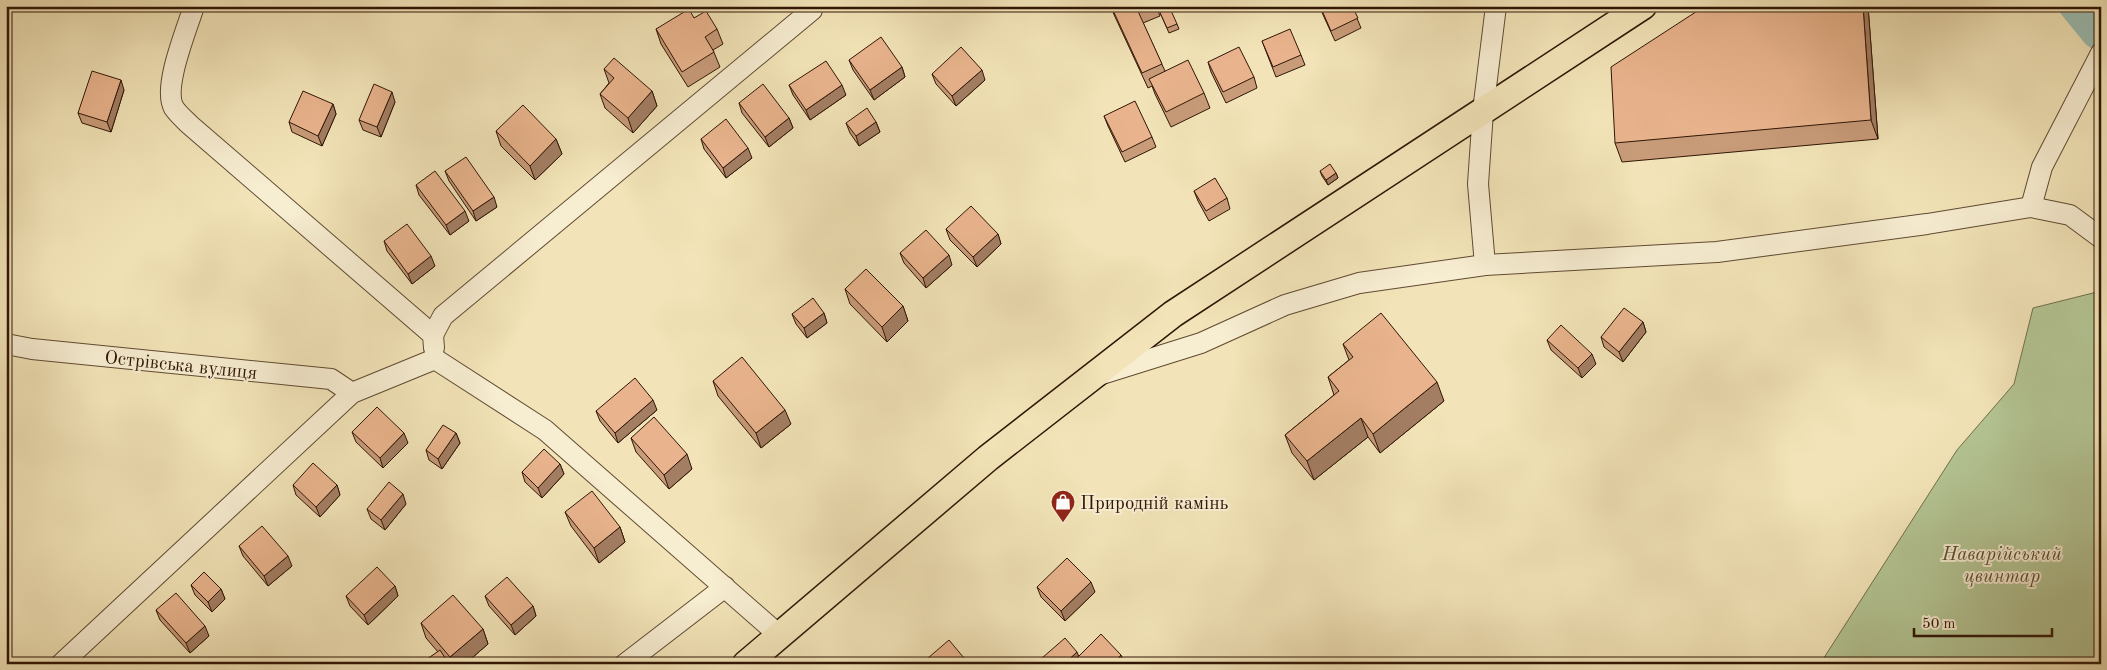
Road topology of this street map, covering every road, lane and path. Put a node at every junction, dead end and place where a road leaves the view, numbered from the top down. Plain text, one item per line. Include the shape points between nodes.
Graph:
1 (194, 6) edge
2 (1496, 6) edge
3 (1642, 6) edge
4 (812, 10) dead end
5 (2099, 56) edge
6 (1483, 111) junction
7 (2031, 207) junction
8 (2101, 238) edge
9 (1485, 265) junction
10 (433, 335) junction
11 (6, 344) edge
12 (435, 359) junction
13 (1090, 378) junction
14 (352, 394) junction
15 (725, 587) junction
16 (780, 635) junction
17 (61, 664) edge
18 (626, 664) edge
19 (746, 664) edge

1 - 10 street via 176,60 170,99 174,109
2 - 6 street
3 - 6 main road
4 - 10 street via 443,316
5 - 7 street via 2042,167
6 - 9 street via 1478,184
6 - 13 main road via 1173,314
7 - 8 street via 2070,214
7 - 9 street via 1917,226 1717,252
9 - 13 street via 1359,283 1285,305 1201,343
10 - 12 street
11 - 14 street, Острівська вулиця via 332,379
12 - 14 street
12 - 15 street via 545,430
13 - 16 main road via 988,458
14 - 17 street
15 - 16 street
15 - 18 street
16 - 19 main road

